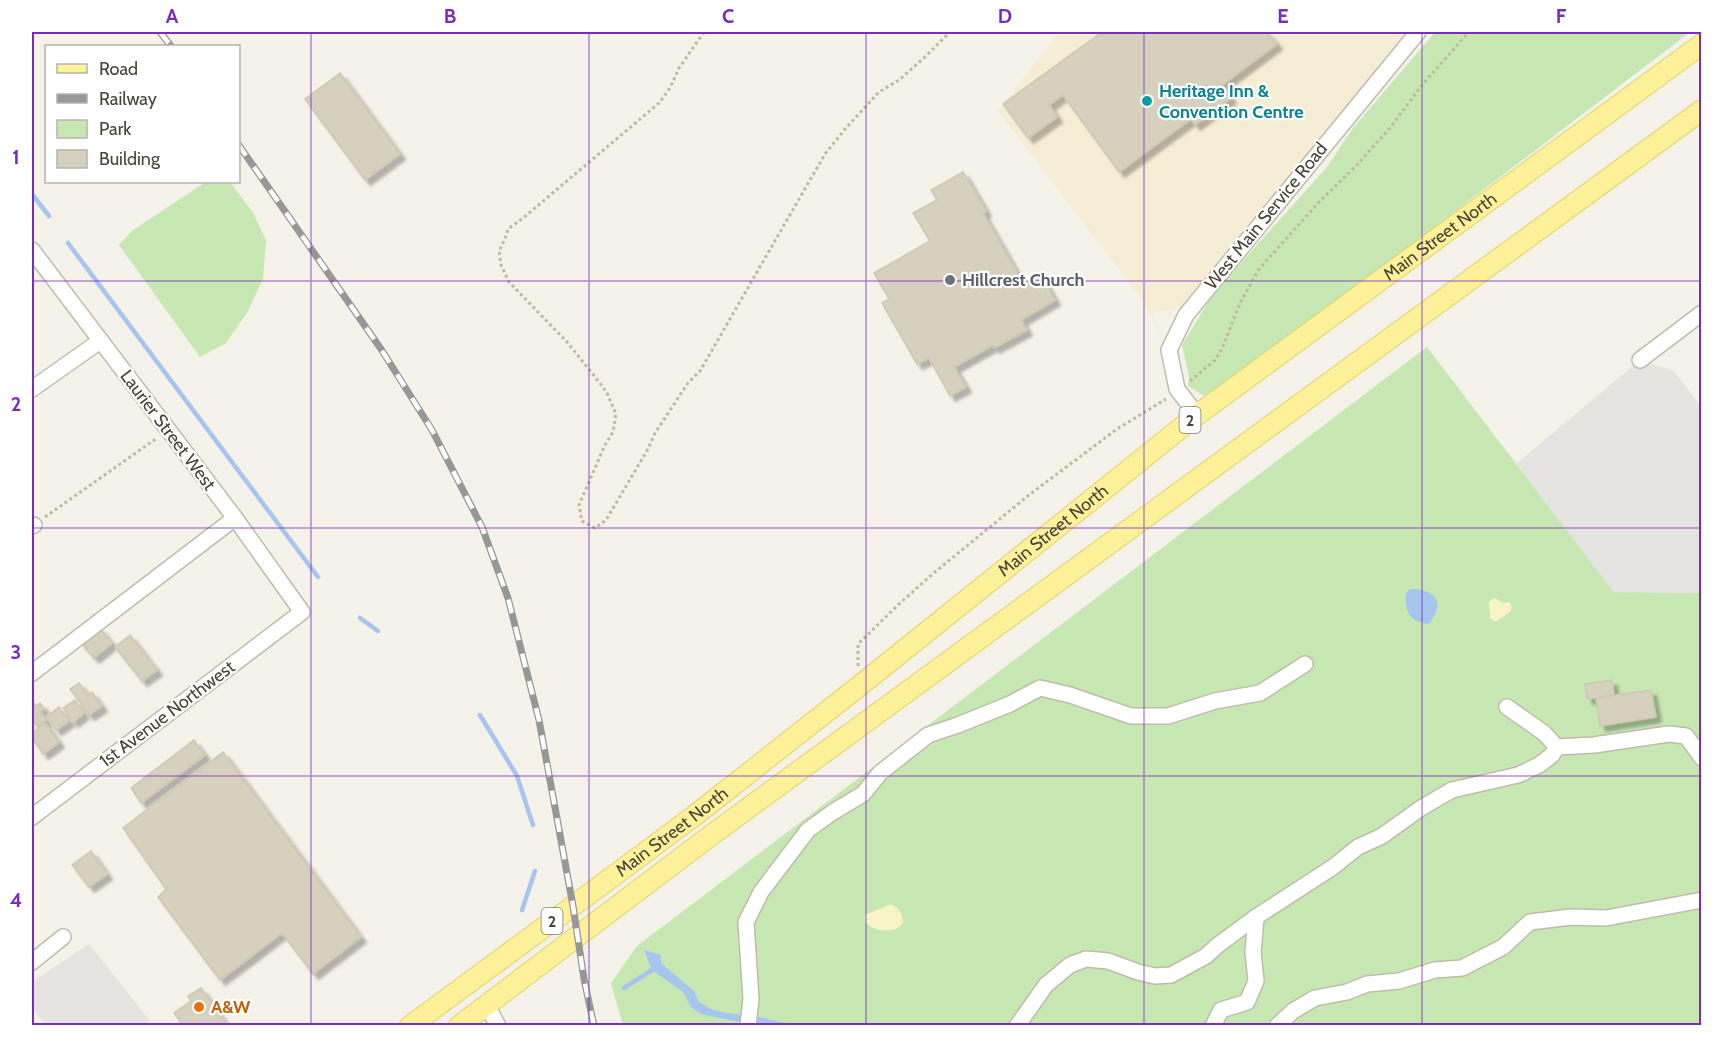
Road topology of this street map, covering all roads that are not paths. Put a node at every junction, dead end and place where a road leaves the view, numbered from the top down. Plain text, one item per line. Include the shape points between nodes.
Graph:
1 (1418, 32) edge
2 (1701, 44) edge
3 (1701, 110) edge
4 (32, 250) edge
5 (1701, 313) edge
6 (100, 341) junction
7 (1640, 360) dead end
8 (32, 389) edge
9 (1197, 415) junction
10 (235, 518) junction
11 (302, 612) joint
12 (1305, 664) dead end
13 (32, 673) edge
14 (1507, 707) dead end
15 (1557, 747) junction
16 (1701, 758) edge
17 (32, 817) edge
18 (1701, 900) edge
19 (1256, 917) junction
20 (63, 937) dead end
21 (32, 962) edge
22 (487, 1005) junction
23 (749, 1019) edge
24 (410, 1026) edge
25 (459, 1026) edge
26 (498, 1026) edge
27 (1017, 1026) edge
28 (1213, 1026) edge
29 (1277, 1026) edge

1 - 9 street, West Main Service Road via 1186,315 1169,350 1178,389
2 - 9 main road, Main Street North / 2
3 - 22 main road, Main Street North / 2 via 710,836
4 - 6 street, Laurier Street West
5 - 7 street
6 - 8 street
6 - 10 street, Laurier Street West
9 - 24 main road, Main Street North / 2 via 694,816
10 - 11 street, Laurier Street West
10 - 13 street
11 - 17 street, 1st Avenue Northwest
12 - 23 street via 1260,693 1215,701 1168,716 1131,716 1040,687 1010,704 928,735 880,773 863,794 808,830 761,892 746,922
14 - 15 street
15 - 16 street via 1669,734 1686,736
15 - 19 street via 1539,765 1518,775 1452,790 1382,836 1358,847
18 - 29 street via 1606,918 1530,922 1503,947 1462,968 1435,970 1315,998
19 - 27 street via 1206,956 1170,975 1137,972 1108,961 1086,959 1070,965 1046,985
19 - 28 street via 1256,981 1247,1002 1221,1010
20 - 21 street
22 - 25 main road, Main Street North / 2
22 - 26 street

